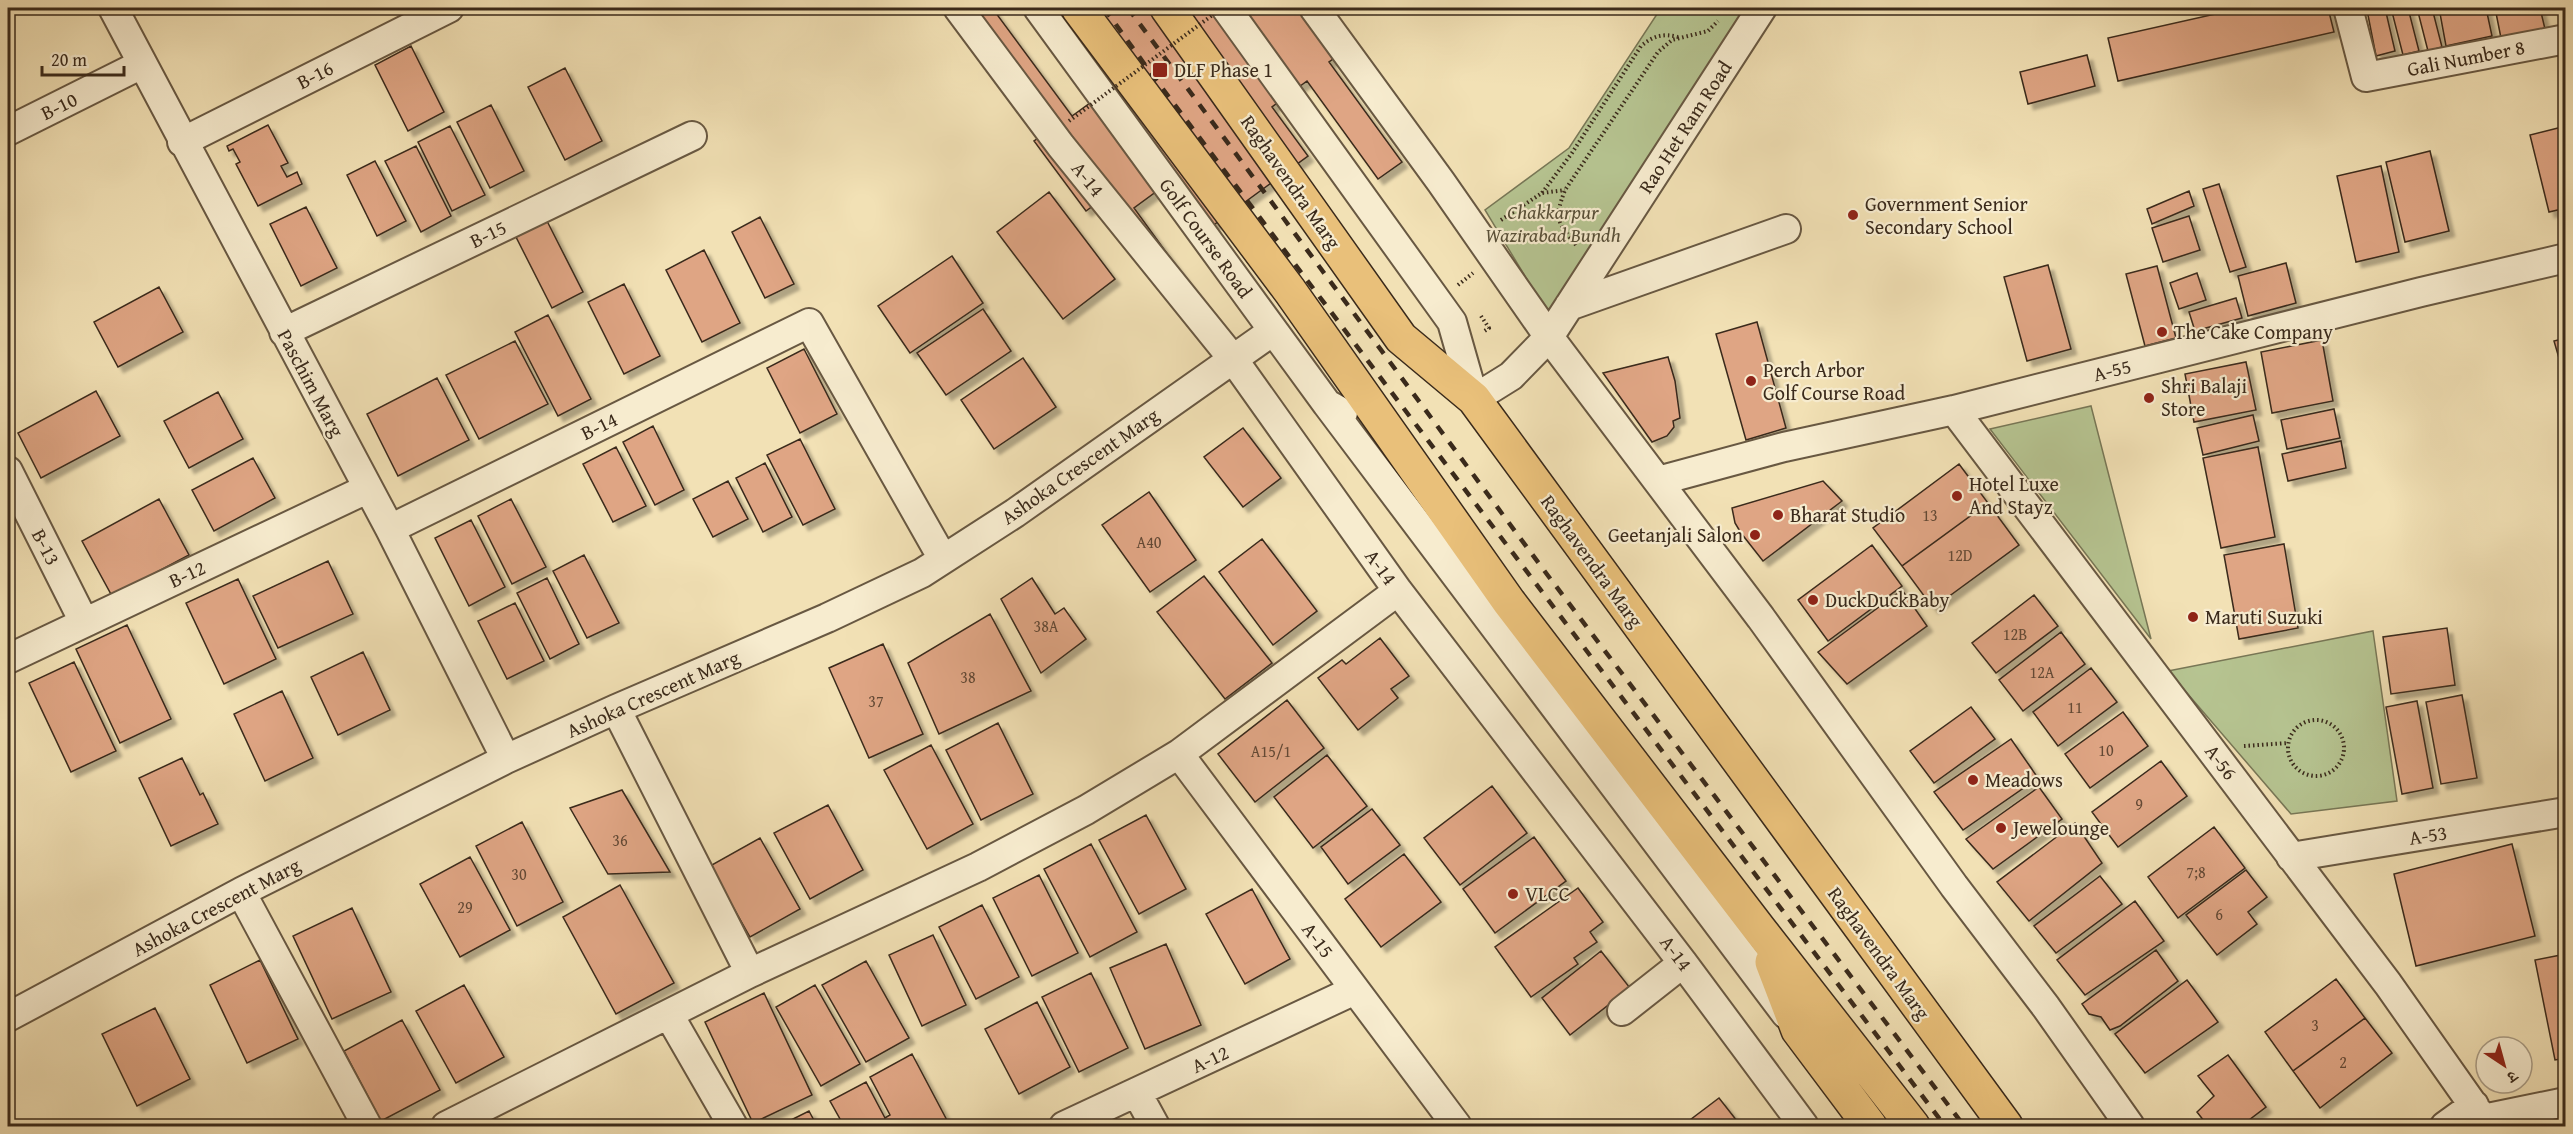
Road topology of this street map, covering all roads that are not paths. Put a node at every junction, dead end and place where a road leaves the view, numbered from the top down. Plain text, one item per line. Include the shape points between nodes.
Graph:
1 (112, 8) edge
2 (449, 8) edge
3 (958, 8) edge
4 (1038, 8) edge
5 (1078, 8) edge
6 (1167, 8) edge
7 (1224, 8) edge
8 (1314, 8) edge
9 (1762, 8) edge
10 (2348, 8) edge
11 (2565, 39) edge
12 (142, 64) junction
13 (8, 131) edge
14 (692, 136) dead end
15 (182, 142) junction
16 (1786, 229) dead end
17 (2565, 258) edge
18 (1569, 306) junction
19 (1273, 331) junction
20 (284, 332) junction
21 (1549, 337) junction
22 (1233, 359) junction
23 (1474, 399) junction
24 (1327, 404) junction
25 (1954, 410) junction
26 (1397, 443) junction
27 (8, 471) edge
28 (1658, 481) junction
29 (367, 489) junction
30 (390, 529) junction
31 (944, 559) junction
32 (1398, 591) junction
33 (84, 622) junction
34 (8, 659) edge
35 (616, 709) junction
36 (1179, 754) junction
37 (506, 759) junction
38 (2565, 812) edge
39 (2291, 857) junction
40 (241, 892) junction
41 (1760, 930) junction
42 (1683, 963) junction
43 (750, 973) junction
44 (1355, 990) junction
45 (1622, 1011) dead end
46 (669, 1015) junction
47 (8, 1017) edge
48 (1798, 1030) junction
49 (1137, 1093) junction
50 (2560, 1111) edge
51 (2483, 1117) edge
52 (367, 1126) edge
53 (446, 1126) edge
54 (733, 1126) edge
55 (1064, 1126) edge
56 (1155, 1126) edge
57 (1457, 1126) edge
58 (1804, 1126) edge
59 (1870, 1126) edge
60 (1913, 1126) edge
61 (2006, 1126) edge
62 (2130, 1126) edge
63 (2445, 1126) edge

1 - 12 street, Paschim Marg
2 - 15 street, B-16
3 - 22 street, A-14 via 1061,146
4 - 19 street, Golf Course Road
5 - 26 main road via 1290,291
6 - 23 main road, Raghavendra Marg via 1401,338
7 - 23 street via 1452,322
8 - 21 street
9 - 18 street, Rao Het Ram Road
10 - 11 street, Gali Number 8 via 2366,77
12 - 13 street, B-10
12 - 15 street, Paschim Marg
14 - 20 street, B-15
15 - 20 street, Paschim Marg
16 - 18 street
17 - 25 street, A-55
18 - 21 street, Rao Het Ram Road
19 - 22 street, Ashoka Crescent Marg
19 - 24 street, Golf Course Road
20 - 29 street, Paschim Marg
21 - 23 street, Rao Het Ram Road via 1511,376
21 - 28 street
22 - 31 street, Ashoka Crescent Marg
22 - 32 street, A-14
23 - 61 main road, Raghavendra Marg
24 - 26 street, Golf Course Road
24 - 48 street
25 - 28 street, A-55 via 1784,447
25 - 39 street, A-56
26 - 41 main road via 1509,602
27 - 33 street, B-13
28 - 62 street
29 - 30 street, Paschim Marg
29 - 33 street, B-12
30 - 31 street, B-14 via 809,323
30 - 37 street, Paschim Marg
31 - 35 street, Ashoka Crescent Marg via 827,618
32 - 36 street
32 - 42 street, A-14
33 - 34 street, B-12
35 - 37 street, Ashoka Crescent Marg
35 - 43 street
36 - 43 street via 1086,810 978,867
36 - 44 street, A-15
37 - 40 street, Ashoka Crescent Marg
38 - 39 street, A-53
39 - 51 street, A-56
40 - 47 street, Ashoka Crescent Marg
40 - 52 street
41 - 48 main road
41 - 60 main road
42 - 45 street
42 - 58 street, A-14
43 - 46 street
44 - 49 street, A-12
44 - 57 street, A-15
46 - 53 street
46 - 54 street
48 - 59 main road
49 - 55 street, A-12
49 - 56 street
50 - 51 street
51 - 63 street

